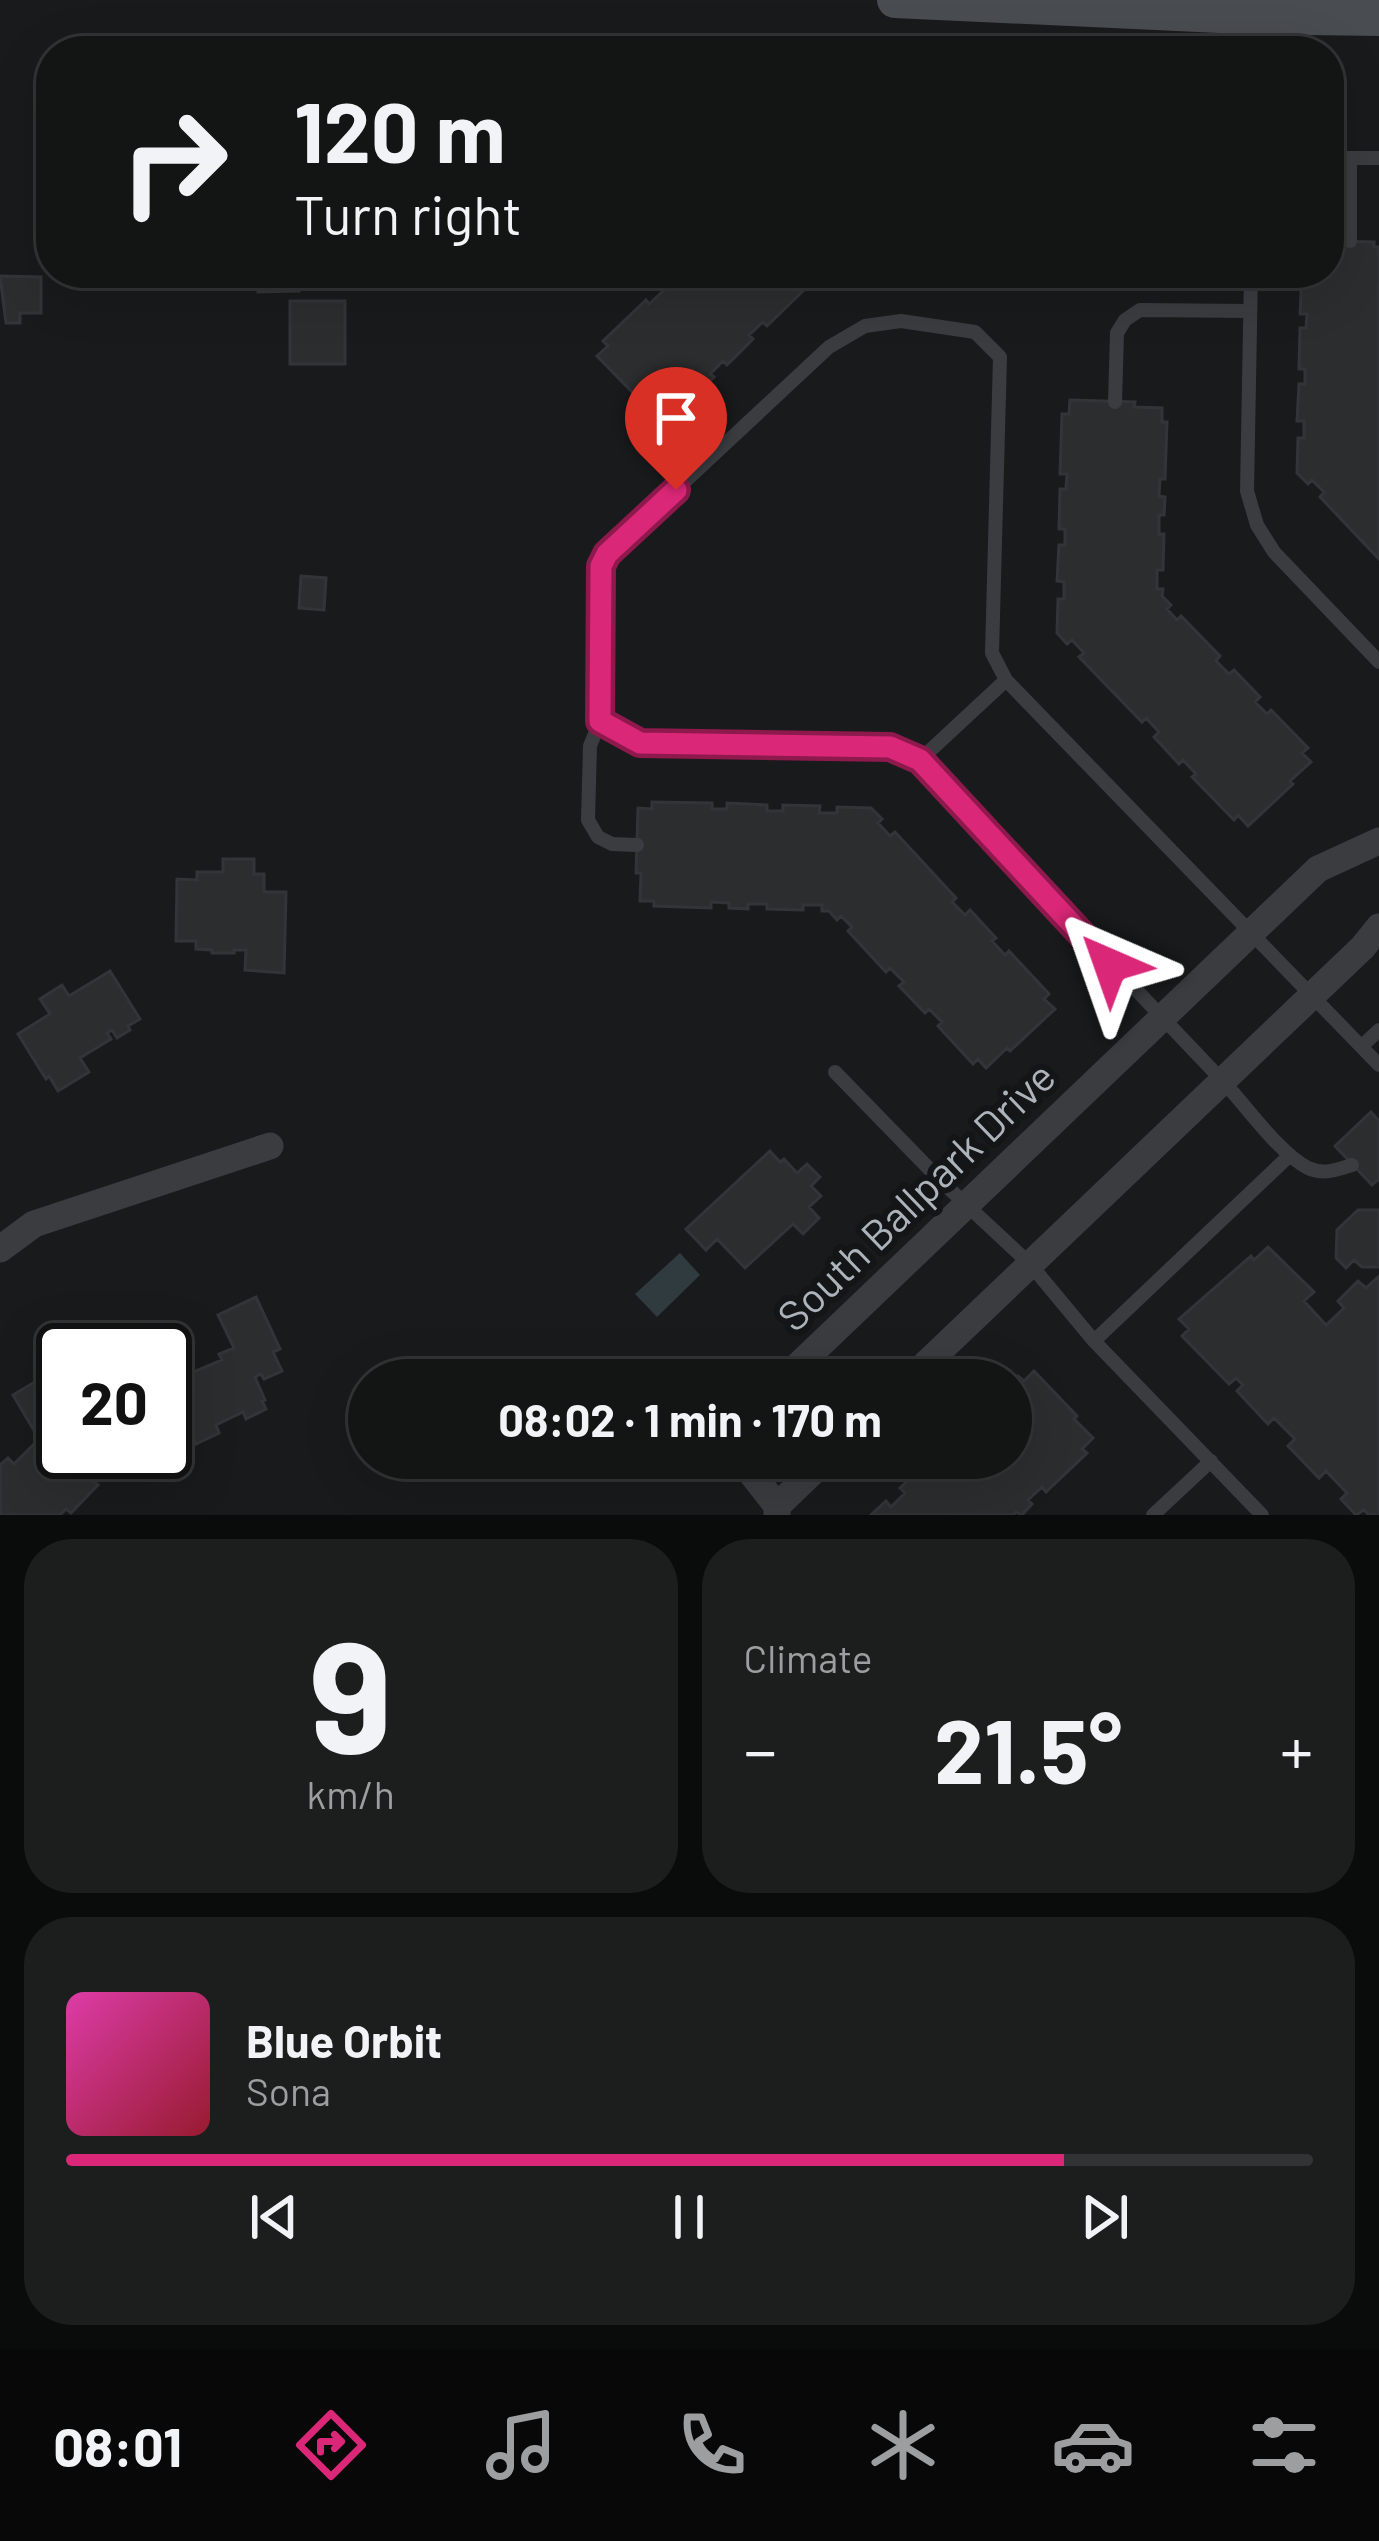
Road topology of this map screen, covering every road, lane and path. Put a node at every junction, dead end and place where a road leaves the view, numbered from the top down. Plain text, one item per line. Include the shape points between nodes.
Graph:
1 (896, 0) edge
2 (1379, 18) edge
3 (1257, 34) edge
4 (1344, 158) edge
5 (1351, 158) junction
6 (1379, 158) edge
7 (1350, 241) dead end
8 (1251, 288) edge
9 (1250, 311) junction
10 (1115, 402) dead end
11 (1379, 662) edge
12 (1006, 680) junction
13 (600, 721) junction
14 (920, 760) junction
15 (1379, 841) edge
16 (637, 845) dead end
17 (1379, 927) edge
18 (1251, 932) junction
19 (1312, 995) junction
20 (1162, 1018) junction
21 (1379, 1030) edge
22 (1362, 1046) junction
23 (1379, 1066) edge
24 (835, 1072) dead end
25 (1223, 1080) junction
26 (270, 1146) dead end
27 (1290, 1156) junction
28 (1352, 1165) dead end
29 (966, 1204) junction
30 (0, 1249) edge
31 (1030, 1264) junction
32 (1094, 1341) junction
33 (805, 1359) edge
34 (931, 1359) edge
35 (1211, 1461) junction
36 (755, 1479) edge
37 (807, 1479) edge
38 (777, 1510) edge
39 (1153, 1515) edge
40 (1262, 1515) edge

1 - 3 main road
2 - 3 main road
4 - 5 lane
5 - 6 lane
5 - 7 lane
8 - 9 lane
9 - 10 lane via 1140,310 1125,320
9 - 11 lane via 1247,491 1257,525
12 - 13 lane via 992,653 1000,357 975,332 901,321 865,326 830,347 607,554
12 - 14 lane
12 - 18 lane
13 - 14 lane via 640,743 890,747
13 - 16 lane via 590,746 588,820 598,837
14 - 20 lane
15 - 18 street, South Ballpark Drive via 1318,869
17 - 19 street
18 - 19 lane
18 - 20 street, South Ballpark Drive
19 - 22 lane
19 - 25 street
20 - 25 lane
20 - 29 street, South Ballpark Drive
21 - 22 lane
22 - 23 lane
24 - 29 lane
25 - 27 lane
25 - 31 street
26 - 30 street via 34,1224
27 - 28 lane via 1312,1170
27 - 32 lane
29 - 31 lane
29 - 33 street, South Ballpark Drive
31 - 32 lane
31 - 34 street
32 - 35 lane
35 - 39 lane
35 - 40 lane
36 - 38 street
37 - 38 street

